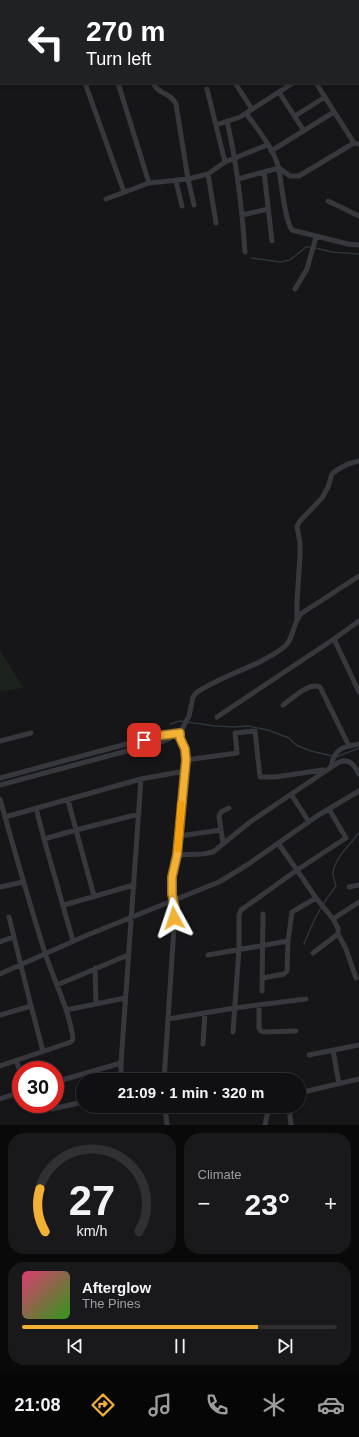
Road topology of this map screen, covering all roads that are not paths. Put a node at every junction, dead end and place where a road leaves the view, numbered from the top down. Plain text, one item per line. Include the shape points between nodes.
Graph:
1 (85, 84) edge
2 (118, 84) edge
3 (153, 84) edge
4 (236, 84) edge
5 (291, 84) edge
6 (317, 84) edge
7 (207, 88) dead end
8 (278, 92) junction
9 (325, 97) junction
10 (252, 109) junction
11 (334, 112) junction
12 (246, 113) junction
13 (295, 116) junction
14 (227, 121) junction
15 (216, 125) junction
16 (304, 131) junction
17 (356, 144) edge
18 (267, 145) junction
19 (271, 151) junction
20 (235, 158) junction
21 (225, 162) junction
22 (278, 168) junction
23 (264, 172) junction
24 (208, 174) junction
25 (238, 178) junction
26 (188, 179) junction
27 (176, 181) junction
28 (149, 183) junction
29 (124, 192) junction
30 (106, 199) dead end
31 (328, 201) dead end
32 (194, 205) dead end
33 (182, 206) dead end
34 (268, 209) junction
35 (242, 215) junction
36 (359, 216) edge
37 (216, 223) dead end
38 (316, 237) junction
39 (272, 241) dead end
40 (359, 245) edge
41 (245, 252) dead end
42 (295, 289) dead end
43 (359, 460) edge
44 (359, 576) edge
45 (297, 618) junction
46 (359, 622) edge
47 (334, 639) junction
48 (357, 683) edge
49 (359, 692) edge
50 (283, 705) dead end
51 (217, 717) dead end
52 (31, 733) dead end
53 (180, 733) junction
54 (174, 734) junction
55 (0, 741) edge
56 (359, 744) edge
57 (349, 746) junction
58 (186, 760) junction
59 (331, 766) junction
60 (326, 770) junction
61 (185, 771) junction
62 (359, 774) edge
63 (0, 778) edge
64 (141, 779) junction
65 (0, 785) edge
66 (359, 791) edge
67 (291, 794) junction
68 (0, 799) edge
69 (68, 800) junction
70 (36, 808) junction
71 (229, 808) dead end
72 (329, 809) junction
73 (139, 814) junction
74 (5, 817) junction
75 (309, 822) junction
76 (76, 830) junction
77 (221, 830) junction
78 (179, 836) junction
79 (44, 839) junction
80 (223, 843) junction
81 (278, 843) junction
82 (177, 855) junction
83 (297, 870) junction
84 (23, 882) junction
85 (134, 885) junction
86 (359, 885) edge
87 (0, 887) edge
88 (349, 887) dead end
89 (94, 896) junction
90 (316, 898) junction
91 (173, 900) junction
92 (359, 902) edge
93 (64, 905) junction
94 (263, 914) dead end
95 (8, 917) dead end
96 (131, 917) junction
97 (333, 919) junction
98 (338, 934) junction
99 (13, 937) junction
100 (73, 941) junction
101 (0, 942) edge
102 (288, 942) junction
103 (264, 945) junction
104 (239, 949) junction
105 (313, 953) dead end
106 (46, 954) junction
107 (128, 955) junction
108 (208, 955) dead end
109 (22, 965) junction
110 (95, 968) junction
111 (0, 974) edge
112 (263, 978) junction
113 (356, 978) dead end
114 (57, 984) junction
115 (262, 991) dead end
116 (125, 998) junction
117 (306, 999) dead end
118 (96, 1004) junction
119 (259, 1005) junction
120 (31, 1006) junction
121 (235, 1008) junction
122 (66, 1010) junction
123 (205, 1013) junction
124 (0, 1015) edge
125 (168, 1019) junction
126 (296, 1031) dead end
127 (233, 1032) dead end
128 (203, 1044) dead end
129 (359, 1045) edge
130 (333, 1050) junction
131 (43, 1051) junction
132 (309, 1056) dead end
133 (16, 1060) joint
134 (121, 1063) junction
135 (0, 1066) edge
136 (121, 1073) edge
137 (164, 1073) edge
138 (64, 1079) edge
139 (359, 1079) edge
140 (339, 1084) junction
141 (306, 1091) edge
142 (12, 1095) edge
143 (0, 1099) edge
144 (76, 1104) edge
145 (64, 1106) edge
146 (166, 1113) edge
147 (268, 1113) edge
148 (290, 1113) edge
149 (167, 1125) edge
150 (265, 1125) edge
151 (292, 1125) edge

1 - 29 street
2 - 28 street
3 - 26 street via 155,88 172,97 176,104
4 - 10 street
5 - 8 street
6 - 9 street
7 - 15 street
8 - 10 street
8 - 13 street
9 - 11 street
9 - 13 street
10 - 12 street
11 - 16 street
11 - 17 street
12 - 14 street
12 - 18 street
13 - 16 street
14 - 15 street
14 - 20 street
15 - 21 street
16 - 19 street
17 - 22 street via 299,176 290,176
18 - 19 street
18 - 20 street
19 - 22 street
20 - 21 street
20 - 25 street
21 - 24 street
22 - 23 street
22 - 38 street via 290,228 295,232
23 - 25 street
23 - 34 street
24 - 26 street
24 - 37 street
25 - 35 street
26 - 27 street
26 - 32 street
27 - 28 street
27 - 33 street
28 - 29 street
29 - 30 street
31 - 36 street
34 - 35 street
34 - 39 street
35 - 41 street
38 - 40 street
38 - 42 street via 307,269
43 - 45 street via 332,474 322,498 297,526 300,556
44 - 45 street
45 - 53 street via 290,640 284,647 197,692
46 - 47 street
47 - 48 street
47 - 51 street
48 - 49 street
50 - 57 street via 309,687 320,687
52 - 55 street
53 - 54 street
53 - 58 street
54 - 63 street via 156,736
54 - 65 street via 167,740
56 - 57 street
57 - 59 street via 335,753
58 - 60 street via 237,753 235,733 255,731 260,777
58 - 61 street
59 - 60 street
59 - 62 street via 342,760 348,761
60 - 67 street
61 - 64 street
61 - 78 street
64 - 69 street
64 - 73 street
66 - 72 street
67 - 75 street
67 - 80 street
68 - 74 street
69 - 70 street
69 - 76 street
70 - 74 street
70 - 79 street
71 - 77 street via 219,814
72 - 75 street
72 - 83 street via 346,838
73 - 76 street
73 - 85 street
74 - 84 street
75 - 81 street
76 - 79 street
76 - 89 street
77 - 78 street
77 - 80 street
78 - 82 street
79 - 93 street
80 - 82 street via 209,853
81 - 83 street
81 - 91 street via 227,878
82 - 91 street via 172,877
83 - 90 street
83 - 104 street via 241,910
84 - 87 street
84 - 106 street
85 - 89 street
85 - 96 street
86 - 88 street
89 - 93 street
90 - 97 street
90 - 102 street via 292,912
91 - 96 street
91 - 125 street via 175,912
92 - 97 street
93 - 100 street
94 - 103 street
95 - 99 street
96 - 100 street
96 - 107 street
97 - 98 street
98 - 105 street
98 - 113 street
99 - 101 street
99 - 109 street
100 - 106 street
102 - 103 street
102 - 112 street via 287,971 284,974
103 - 104 street
103 - 112 street
104 - 108 street
104 - 121 street
106 - 109 street
106 - 114 street
107 - 110 street
107 - 116 street
109 - 111 street
109 - 120 street
110 - 114 street
110 - 118 street
112 - 115 street
114 - 122 street
116 - 118 street
116 - 134 street
117 - 119 street
118 - 122 street
119 - 121 street
119 - 126 street via 260,1031
120 - 124 street
120 - 131 street
121 - 123 street
121 - 127 street
122 - 131 street via 73,1039
123 - 125 street
123 - 128 street
125 - 137 street
129 - 130 street
130 - 132 street
130 - 140 street
131 - 133 street
133 - 135 street
134 - 136 street
134 - 138 street
139 - 140 street
140 - 141 street
142 - 143 street
144 - 145 street
146 - 149 street
147 - 150 street
148 - 151 street

